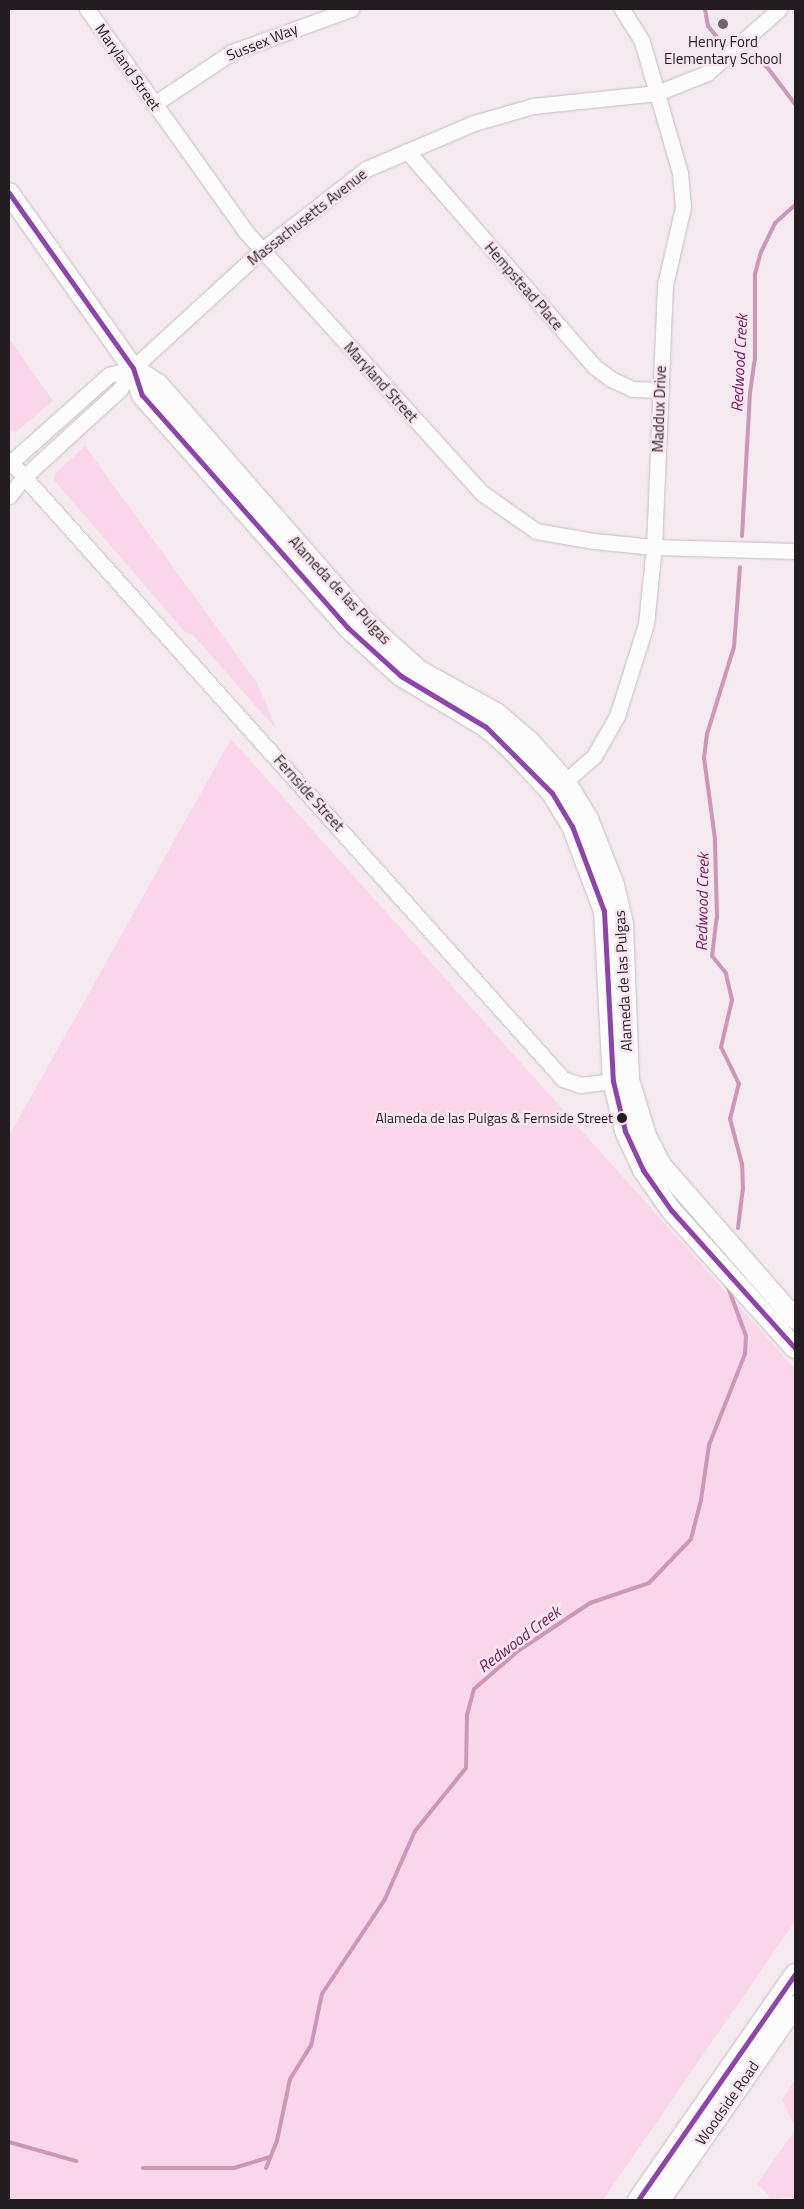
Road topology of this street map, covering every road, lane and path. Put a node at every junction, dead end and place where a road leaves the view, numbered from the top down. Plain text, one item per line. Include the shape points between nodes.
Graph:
1 (87, 9) edge
2 (351, 9) edge
3 (622, 9) edge
4 (780, 9) edge
5 (657, 92) junction
6 (154, 104) junction
7 (406, 151) junction
8 (9, 193) edge
9 (262, 250) junction
10 (133, 368) junction
11 (660, 390) junction
12 (9, 462) edge
13 (24, 477) junction
14 (9, 496) edge
15 (654, 547) junction
16 (795, 551) edge
17 (559, 787) junction
18 (621, 1080) junction
19 (795, 1319) edge
20 (795, 1348) edge
21 (795, 1974) edge
22 (795, 2006) edge
23 (638, 2200) edge
24 (660, 2200) edge

1 - 6 street, Maryland Street
2 - 6 street, Sussex Way via 232,52
3 - 5 street, Maddux Drive via 642,41
4 - 5 street, Massachusetts Avenue via 707,72
5 - 7 street, Massachusetts Avenue via 533,106 474,122
5 - 11 street, Maddux Drive via 680,173 683,207 665,285
6 - 9 street, Maryland Street
7 - 9 street, Massachusetts Avenue via 366,169
7 - 11 street, Hempstead Place via 595,367 610,379 632,389
8 - 10 main road, Alameda de las Pulgas
9 - 10 street, Massachusetts Avenue
9 - 15 street, Maryland Street via 482,493 536,531 594,542
10 - 12 street, Massachusetts Avenue via 109,375
10 - 13 street, Massachusetts Avenue via 120,389
10 - 17 main road, Alameda de las Pulgas via 142,396 347,628 401,676 486,727
11 - 15 street, Maddux Drive
12 - 13 street, Fernside Street
13 - 14 street, Massachusetts Avenue
13 - 18 street, Fernside Street via 563,1079 580,1085
15 - 16 street, Maryland Street
15 - 17 street, Maddux Drive via 646,624 617,716 594,756
17 - 18 main road, Alameda de las Pulgas via 588,819 614,885 623,924
18 - 19 main road, Alameda de las Pulgas via 660,1164
18 - 20 main road, Alameda de las Pulgas via 624,1131 654,1186 671,1210
21 - 23 main road, Woodside Road
22 - 24 main road, Woodside Road

